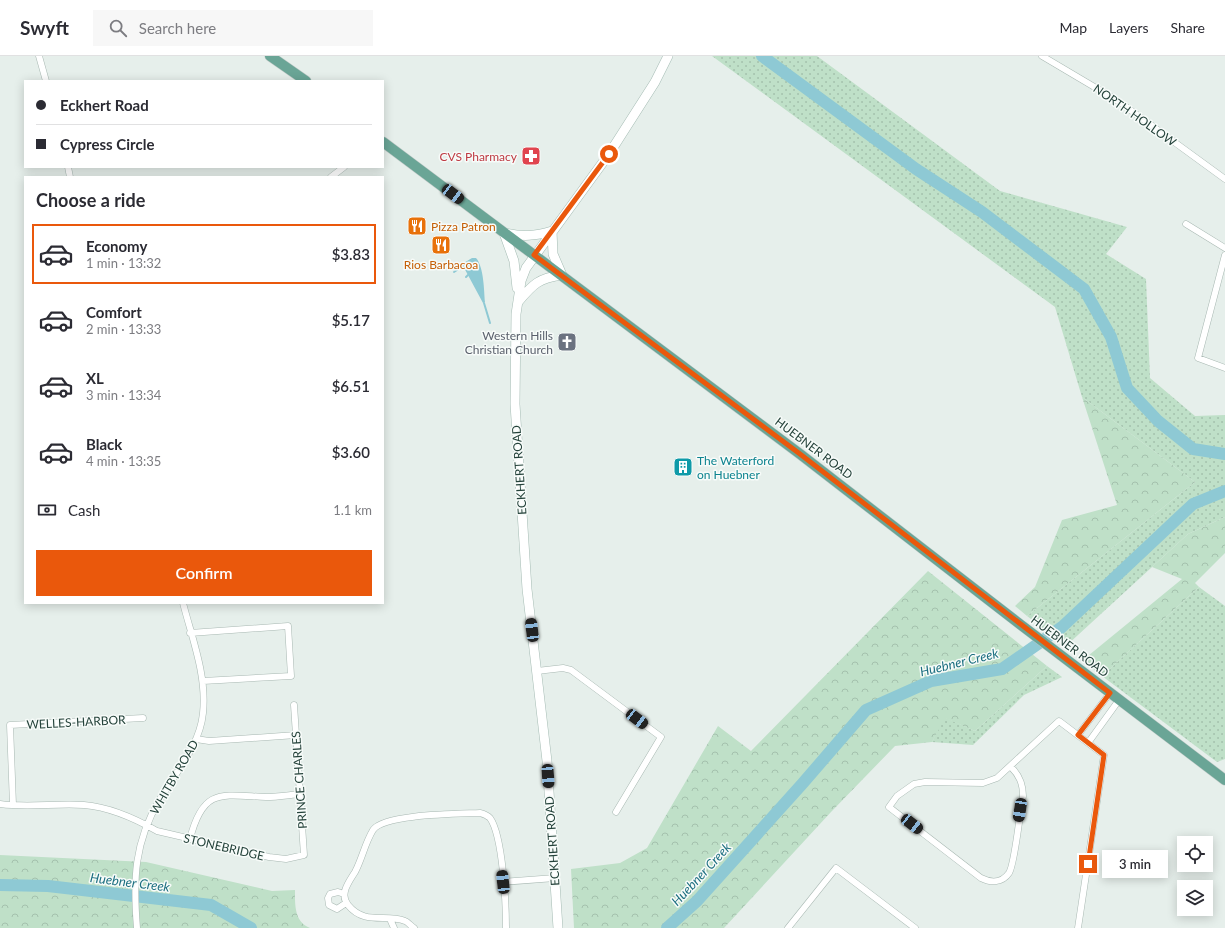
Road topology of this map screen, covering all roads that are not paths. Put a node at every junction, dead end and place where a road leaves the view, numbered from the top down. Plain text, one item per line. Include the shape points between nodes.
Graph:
1 (39, 56) edge
2 (270, 56) edge
3 (668, 56) edge
4 (1042, 56) edge
5 (46, 80) edge
6 (305, 80) edge
7 (384, 143) edge
8 (343, 168) edge
9 (333, 176) edge
10 (1225, 179) edge
11 (1186, 224) dead end
12 (552, 231) junction
13 (504, 233) junction
14 (1225, 248) edge
15 (534, 255) junction
16 (1225, 255) edge
17 (562, 275) junction
18 (518, 302) junction
19 (1225, 368) edge
20 (183, 604) edge
21 (190, 633) junction
22 (537, 671) junction
23 (203, 680) junction
24 (1110, 693) junction
25 (1119, 700) junction
26 (294, 705) dead end
27 (143, 718) dead end
28 (296, 735) junction
29 (1078, 735) junction
30 (196, 740) junction
31 (1088, 743) junction
32 (1011, 767) junction
33 (1224, 775) edge
34 (300, 794) junction
35 (0, 804) edge
36 (13, 805) junction
37 (616, 812) dead end
38 (147, 825) junction
39 (190, 839) junction
40 (304, 855) joint
41 (555, 878) junction
42 (503, 882) junction
43 (344, 894) junction
44 (346, 904) junction
45 (390, 919) junction
46 (137, 925) edge
47 (394, 928) edge
48 (414, 928) edge
49 (506, 928) edge
50 (558, 928) edge
51 (788, 928) edge
52 (915, 928) edge
53 (1078, 928) edge

1 - 5 street
2 - 6 main road
3 - 12 main road, ECKHERT ROAD via 609,154
4 - 10 street, NORTH HOLLOW via 1123,105
7 - 13 main road, HUEBNER ROAD
8 - 9 street
11 - 14 street
12 - 13 main road via 522,237
12 - 15 main road, ECKHERT ROAD
12 - 17 main road via 553,254
13 - 15 main road, HUEBNER ROAD
13 - 18 main road via 514,261
15 - 17 main road, HUEBNER ROAD
15 - 18 main road, ECKHERT ROAD via 524,275
16 - 19 street via 1198,358
17 - 18 main road via 540,280
17 - 24 main road, HUEBNER ROAD via 800,454
18 - 22 main road, ECKHERT ROAD via 515,332 515,404 527,589
20 - 21 street, WHITBY ROAD
21 - 23 street, WHITBY ROAD
21 - 23 street via 288,626 292,676
22 - 37 street via 563,668 571,670 661,737
22 - 41 main road, ECKHERT ROAD via 547,761
23 - 30 street, WHITBY ROAD via 203,714
24 - 25 main road, HUEBNER ROAD
24 - 29 street
25 - 31 street
25 - 33 main road, HUEBNER ROAD
26 - 28 street, PRINCE CHARLES
27 - 36 street, WELLES-HARBOR via 10,726
28 - 30 street
28 - 34 street, PRINCE CHARLES
29 - 31 street
29 - 32 street via 1059,721
30 - 38 street, WHITBY ROAD via 159,800
31 - 53 street via 1104,755
32 - 32 street via 1021,779 1023,796 1012,866 1009,874 1002,880 991,882 982,878 889,807 897,796 914,784 988,782
34 - 39 street via 268,797 234,795 215,798 200,809
34 - 40 street, PRINCE CHARLES
35 - 36 street, STONEBRIDGE
36 - 38 street, STONEBRIDGE via 94,807
38 - 39 street, STONEBRIDGE via 157,831
38 - 46 street, WHITBY ROAD via 135,870
39 - 40 street, STONEBRIDGE via 278,859
41 - 42 street
41 - 50 main road, ECKHERT ROAD
42 - 43 street via 498,838 488,816 480,813 409,818 386,821 374,830
42 - 49 street
43 - 44 street
43 - 44 street via 333,892 328,901 329,905 337,909
44 - 45 street via 364,916
45 - 47 street
45 - 48 street via 405,921
51 - 52 street via 836,868

